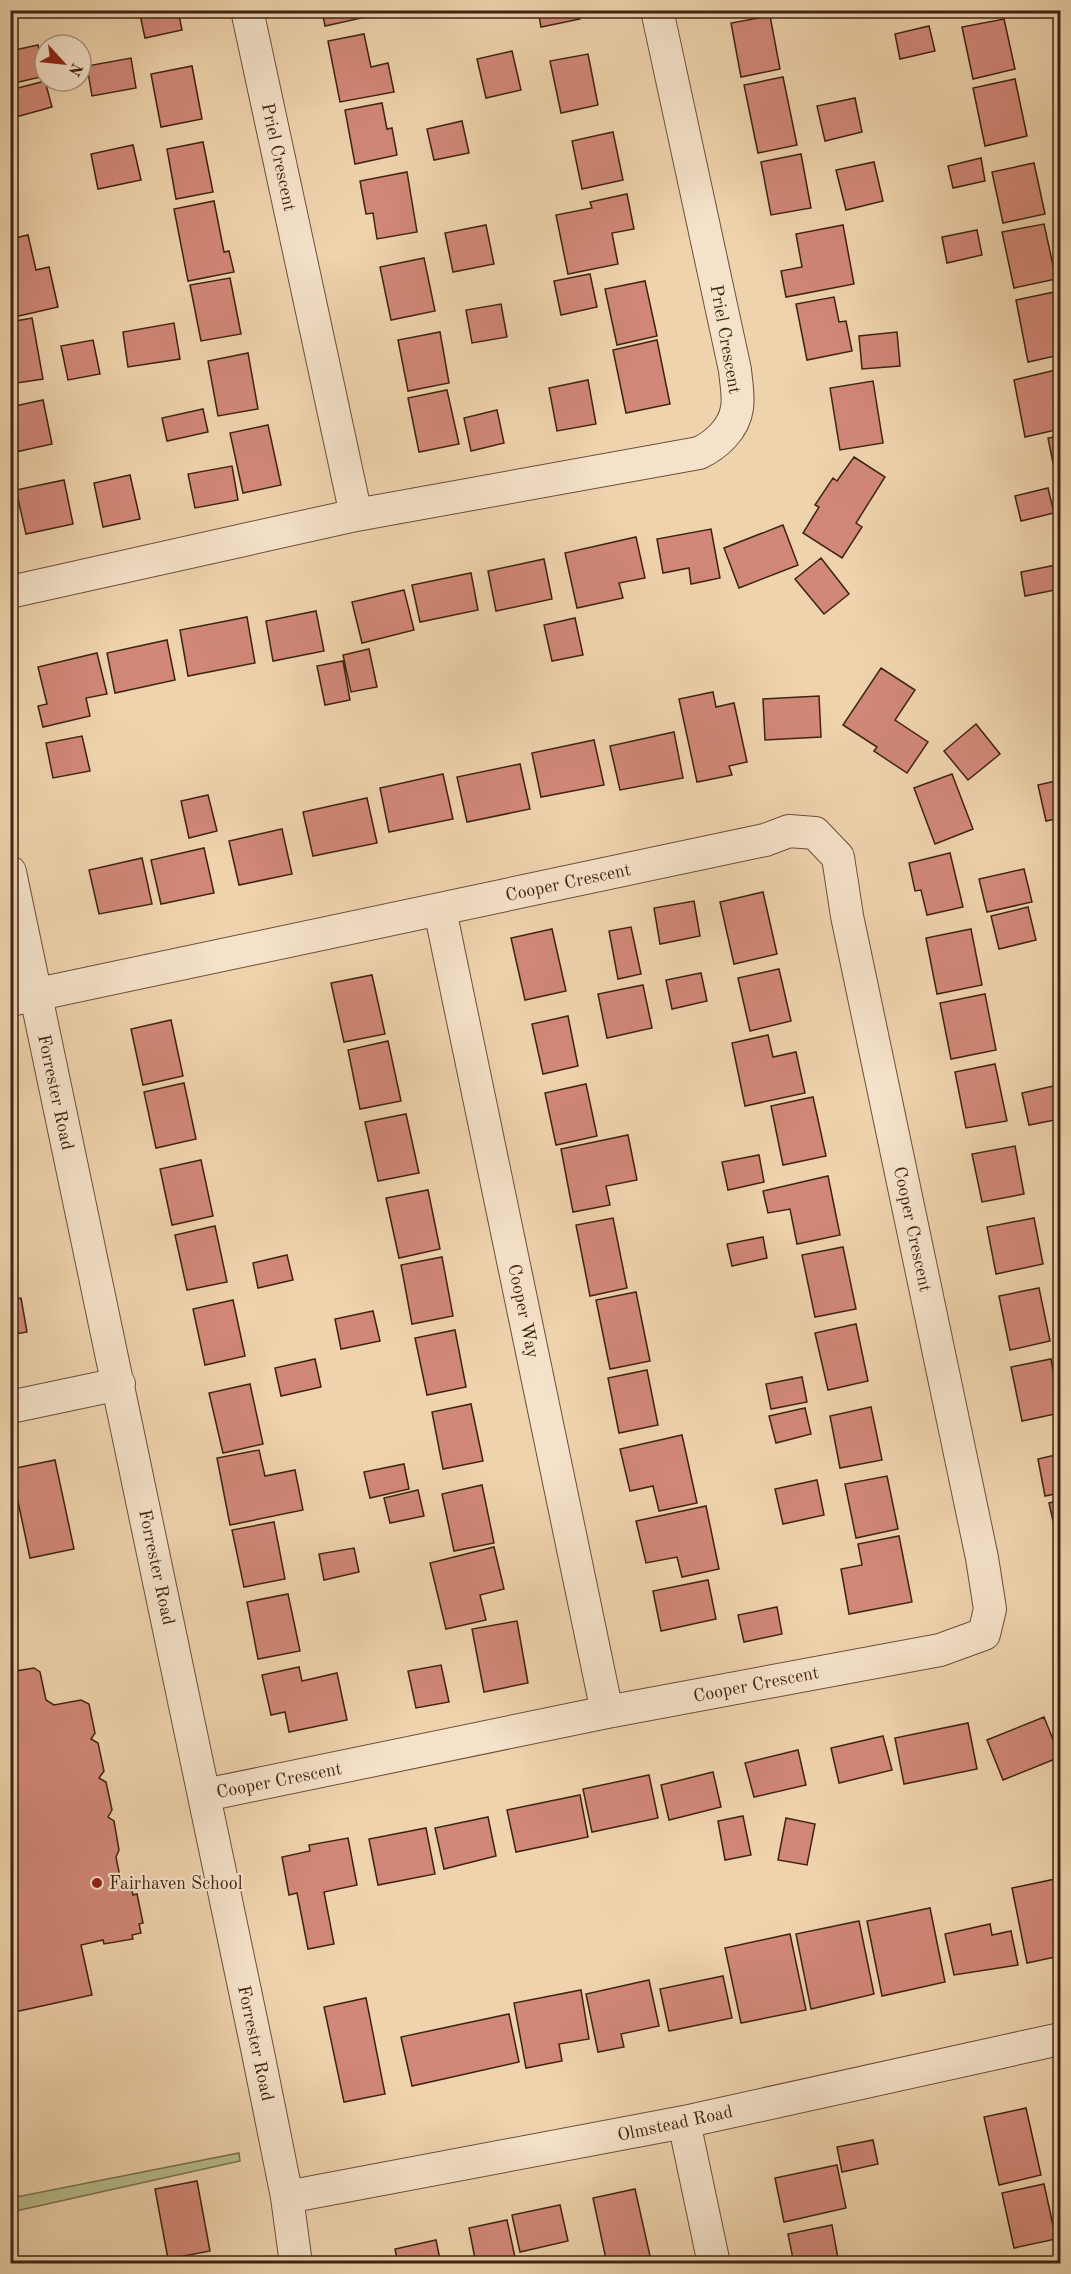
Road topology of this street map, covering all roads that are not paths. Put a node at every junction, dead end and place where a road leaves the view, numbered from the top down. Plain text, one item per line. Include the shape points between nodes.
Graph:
1 (247, 10) edge
2 (657, 10) edge
3 (356, 515) junction
4 (10, 592) edge
5 (10, 872) edge
6 (440, 910) junction
7 (23, 997) edge
8 (119, 1384) junction
9 (10, 1407) edge
10 (607, 1712) junction
11 (205, 1795) junction
12 (1060, 2039) edge
13 (684, 2122) junction
14 (287, 2197) junction
15 (296, 2264) edge
16 (714, 2264) edge

1 - 3 street, Priel Crescent
2 - 3 street, Priel Crescent via 735,370 737,409 724,436 699,453
3 - 4 street, Priel Crescent
5 - 7 street, Forrester Road
6 - 7 street, Cooper Crescent
6 - 10 street, Cooper Way
6 - 10 street, Cooper Crescent via 765,840 789,831 815,833 838,857 847,916 982,1558 990,1610 984,1634 940,1650
7 - 8 street, Forrester Road
8 - 9 street
8 - 11 street, Forrester Road
10 - 11 street, Cooper Crescent
11 - 14 street, Forrester Road
12 - 13 street, Olmstead Road
13 - 14 street, Olmstead Road
13 - 16 street
14 - 15 street, Forrester Road

